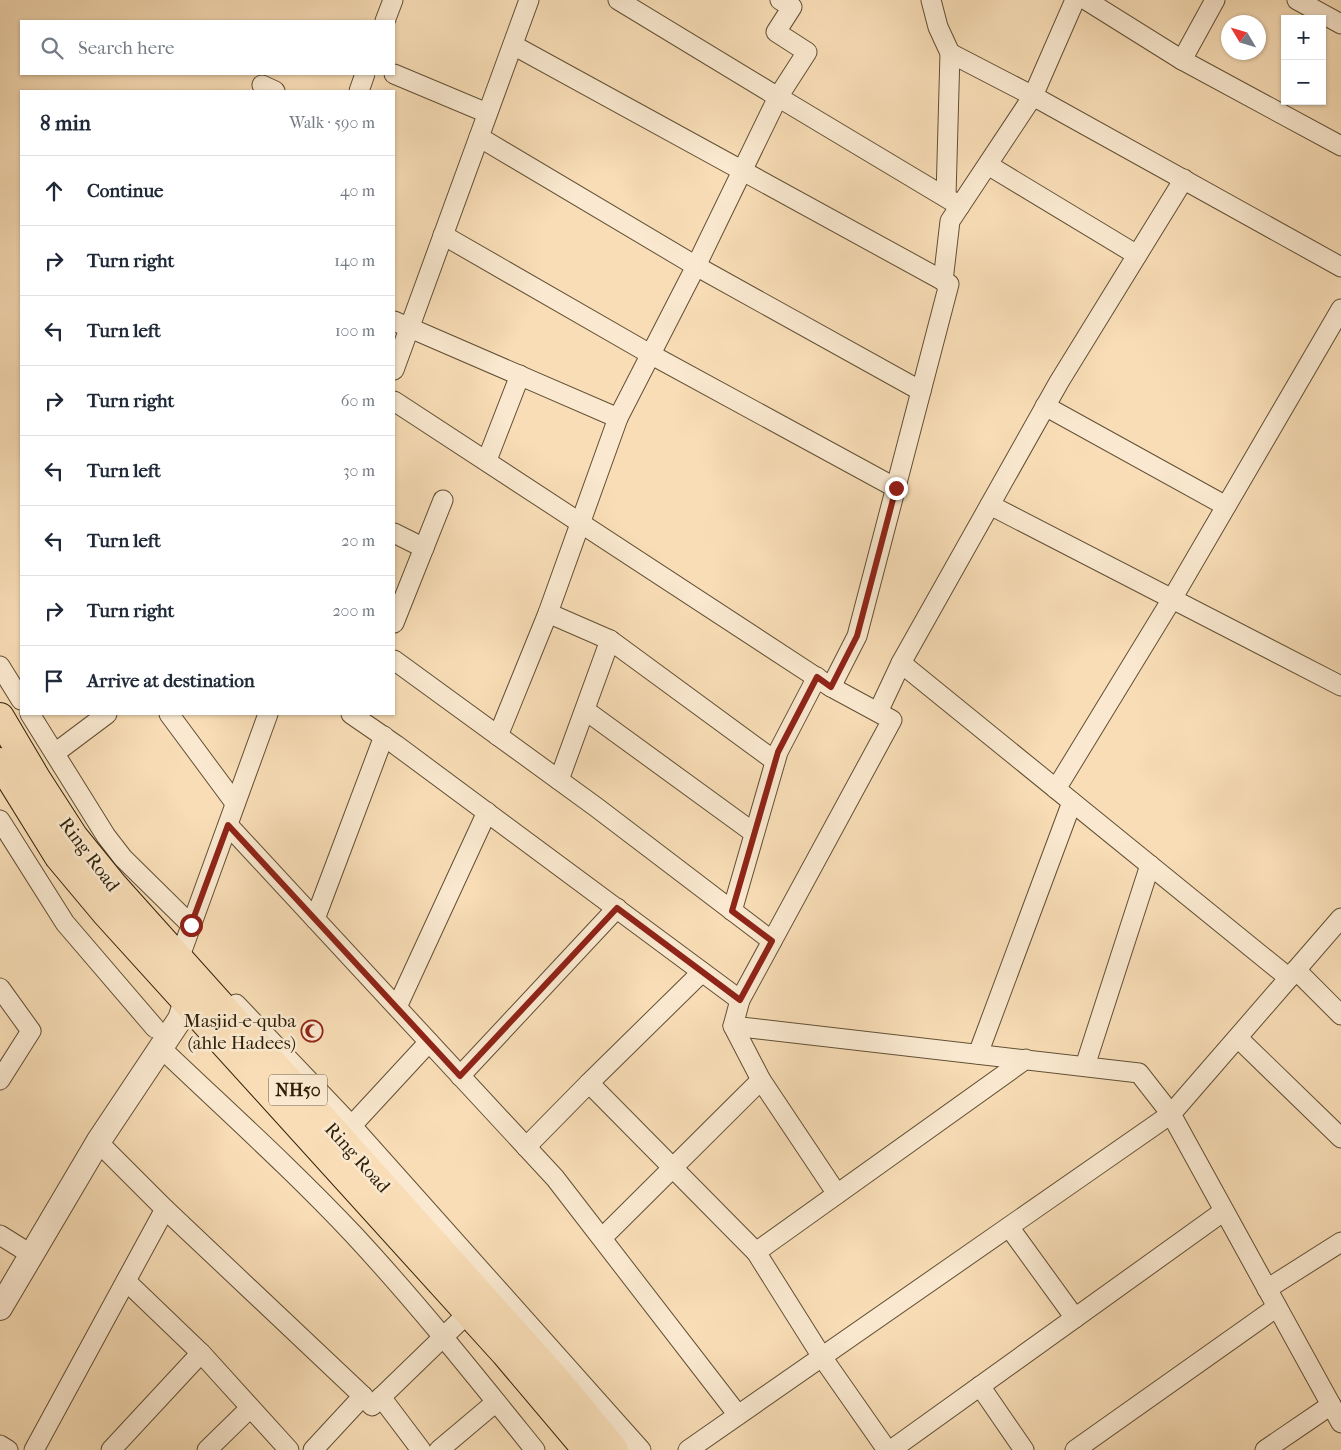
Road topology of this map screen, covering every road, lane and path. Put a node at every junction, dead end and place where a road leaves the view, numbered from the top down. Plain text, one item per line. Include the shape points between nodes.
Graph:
1 (393, 0) edge
2 (529, 0) edge
3 (618, 0) edge
4 (780, 0) edge
5 (931, 0) edge
6 (1075, 0) edge
7 (1086, 0) edge
8 (1215, 0) edge
9 (1297, 0) edge
10 (385, 20) edge
11 (1341, 24) edge
12 (513, 45) junction
13 (950, 53) junction
14 (1182, 60) junction
15 (395, 74) edge
16 (364, 75) edge
17 (359, 90) edge
18 (1033, 96) junction
19 (778, 97) junction
20 (488, 113) junction
21 (479, 137) junction
22 (1341, 146) edge
23 (988, 165) junction
24 (742, 171) junction
25 (1184, 179) junction
26 (953, 201) junction
27 (443, 234) junction
28 (1137, 255) junction
29 (696, 266) junction
30 (1341, 267) edge
31 (943, 281) junction
32 (1341, 309) edge
33 (402, 324) edge
34 (650, 354) junction
35 (395, 364) edge
36 (520, 375) junction
37 (921, 391) junction
38 (395, 402) edge
39 (1045, 406) junction
40 (618, 418) junction
41 (487, 460) junction
42 (896, 488) junction
43 (443, 500) dead end
44 (990, 505) junction
45 (1226, 506) junction
46 (581, 521) junction
47 (395, 534) edge
48 (424, 548) junction
49 (1172, 599) junction
50 (548, 613) junction
51 (395, 620) edge
52 (610, 640) junction
53 (395, 661) edge
54 (902, 663) junction
55 (0, 666) edge
56 (824, 682) junction
57 (1341, 686) edge
58 (20, 698) edge
59 (585, 710) junction
60 (878, 712) junction
61 (31, 715) edge
62 (106, 715) edge
63 (171, 715) edge
64 (268, 715) edge
65 (352, 715) edge
66 (0, 717) edge
67 (384, 736) junction
68 (498, 736) junction
69 (55, 753) junction
70 (775, 761) junction
71 (0, 762) edge
72 (559, 780) junction
73 (1056, 789) junction
74 (1072, 802) junction
75 (236, 803) junction
76 (487, 812) junction
77 (0, 820) edge
78 (228, 825) junction
79 (754, 833) junction
80 (1150, 865) junction
81 (617, 908) junction
82 (732, 911) junction
83 (1341, 918) edge
84 (315, 919) junction
85 (191, 925) junction
86 (772, 941) junction
87 (702, 972) junction
88 (1293, 974) junction
89 (189, 984) junction
90 (0, 988) edge
91 (740, 1000) junction
92 (397, 1007) junction
93 (1341, 1016) edge
94 (733, 1026) junction
95 (158, 1038) junction
96 (1238, 1038) junction
97 (429, 1042) junction
98 (978, 1054) junction
99 (1026, 1059) junction
100 (1085, 1066) junction
101 (460, 1076) junction
102 (0, 1080) edge
103 (762, 1080) junction
104 (589, 1083) junction
105 (1171, 1114) junction
106 (346, 1132) junction
107 (1341, 1138) edge
108 (98, 1142) junction
109 (526, 1147) junction
110 (673, 1166) junction
111 (838, 1194) junction
112 (165, 1209) junction
113 (1224, 1211) junction
114 (1009, 1227) junction
115 (602, 1238) junction
116 (1341, 1242) edge
117 (17, 1246) edge
118 (756, 1252) junction
119 (0, 1277) edge
120 (126, 1281) junction
121 (1267, 1289) junction
122 (1277, 1306) junction
123 (0, 1308) edge
124 (468, 1313) junction
125 (1075, 1318) junction
126 (443, 1338) junction
127 (201, 1353) junction
128 (822, 1357) junction
129 (980, 1386) junction
130 (372, 1397) junction
131 (496, 1402) junction
132 (1331, 1405) junction
133 (250, 1408) junction
134 (738, 1415) junction
135 (1341, 1423) edge
136 (0, 1445) edge
137 (8, 1450) edge
138 (34, 1450) edge
139 (111, 1450) edge
140 (207, 1450) edge
141 (289, 1450) edge
142 (313, 1450) edge
143 (421, 1450) edge
144 (438, 1450) edge
145 (536, 1450) edge
146 (587, 1450) edge
147 (614, 1450) edge
148 (641, 1450) edge
149 (688, 1450) edge
150 (889, 1450) edge
151 (1024, 1450) edge
152 (1075, 1450) edge
153 (1265, 1450) edge

1 - 10 street
2 - 12 street
3 - 19 street
4 - 19 street via 792,7 776,32 807,52
5 - 13 street via 938,27
6 - 18 street
7 - 14 street
8 - 14 street
9 - 11 street
12 - 20 street
12 - 24 street
13 - 18 street
13 - 26 street
14 - 22 street
15 - 20 street
16 - 17 street
18 - 23 street
18 - 25 street
19 - 24 street
19 - 26 street
20 - 21 street
21 - 27 street
21 - 29 street
23 - 26 street
23 - 28 street
24 - 29 street
24 - 31 street
25 - 28 street
25 - 30 street
26 - 31 street
27 - 33 street
27 - 34 street
28 - 39 street
29 - 34 street
29 - 37 street
31 - 37 street via 949,284
32 - 45 street
33 - 35 street
33 - 36 street
34 - 40 street
34 - 42 street
36 - 40 street
36 - 41 street
37 - 42 street
38 - 41 street
39 - 44 street
39 - 45 street
40 - 46 street
41 - 46 street
42 - 56 street via 857,636
43 - 48 street
44 - 49 street
44 - 54 street
45 - 49 street
46 - 50 street
46 - 56 street
47 - 48 street
48 - 51 street
49 - 57 street
49 - 73 street
50 - 52 street
50 - 68 street
52 - 59 street
52 - 70 street
53 - 68 street
54 - 60 street
54 - 73 street
55 - 58 street
56 - 60 street
56 - 70 street
59 - 72 street
59 - 79 street
60 - 86 street via 892,720
61 - 69 street
62 - 69 street
63 - 75 street
64 - 75 street
65 - 67 street
66 - 89 highway, Ring Road / NH50 via 74,837
67 - 76 street
67 - 84 street
68 - 72 street
69 - 85 street via 123,858
70 - 79 street
71 - 89 highway, Ring Road / NH50 via 59,857 105,912
72 - 82 street
73 - 74 street
74 - 80 street
74 - 98 street
75 - 78 street
76 - 81 street
76 - 92 street
77 - 95 street via 65,924
78 - 84 street
78 - 85 street
79 - 82 street
80 - 88 street
80 - 100 street
81 - 87 street
81 - 101 street
82 - 86 street
83 - 88 street
84 - 92 street
85 - 89 street
86 - 91 street
87 - 91 street
87 - 104 street
88 - 93 street
88 - 96 street
89 - 95 street via 180,1019
89 - 106 highway, Ring Road / NH50
89 - 124 highway, Ring Road / NH50
90 - 102 street via 31,1030
91 - 94 street
92 - 97 street
94 - 98 street
94 - 103 street
95 - 108 street
95 - 117 street
95 - 126 street via 354,1236
96 - 105 street
96 - 107 street
97 - 101 street
97 - 106 street
98 - 99 street
99 - 100 street
99 - 111 street
100 - 105 street via 1139,1073
101 - 109 street
103 - 110 street
103 - 111 street
104 - 109 street
104 - 110 street
105 - 113 street
105 - 114 street
106 - 147 highway, Ring Road / NH50
106 - 148 street
108 - 112 street
108 - 117 street
109 - 115 street
110 - 115 street
110 - 118 street
111 - 118 street
112 - 120 street
112 - 130 street
113 - 121 street
113 - 125 street
114 - 125 street
114 - 128 street
115 - 134 street
116 - 121 street
117 - 119 street
117 - 123 street
118 - 128 street
120 - 127 street
120 - 138 street
121 - 122 street
122 - 132 street
122 - 152 street
124 - 126 street
124 - 146 highway, Ring Road / NH50
125 - 129 street
126 - 130 street
126 - 131 street
127 - 133 street
127 - 139 street
128 - 134 street
128 - 150 street
129 - 150 street
129 - 151 street
130 - 142 street
130 - 143 street
131 - 144 street
131 - 145 street
132 - 135 street
132 - 153 street
133 - 140 street
133 - 141 street
134 - 149 street
136 - 137 street

